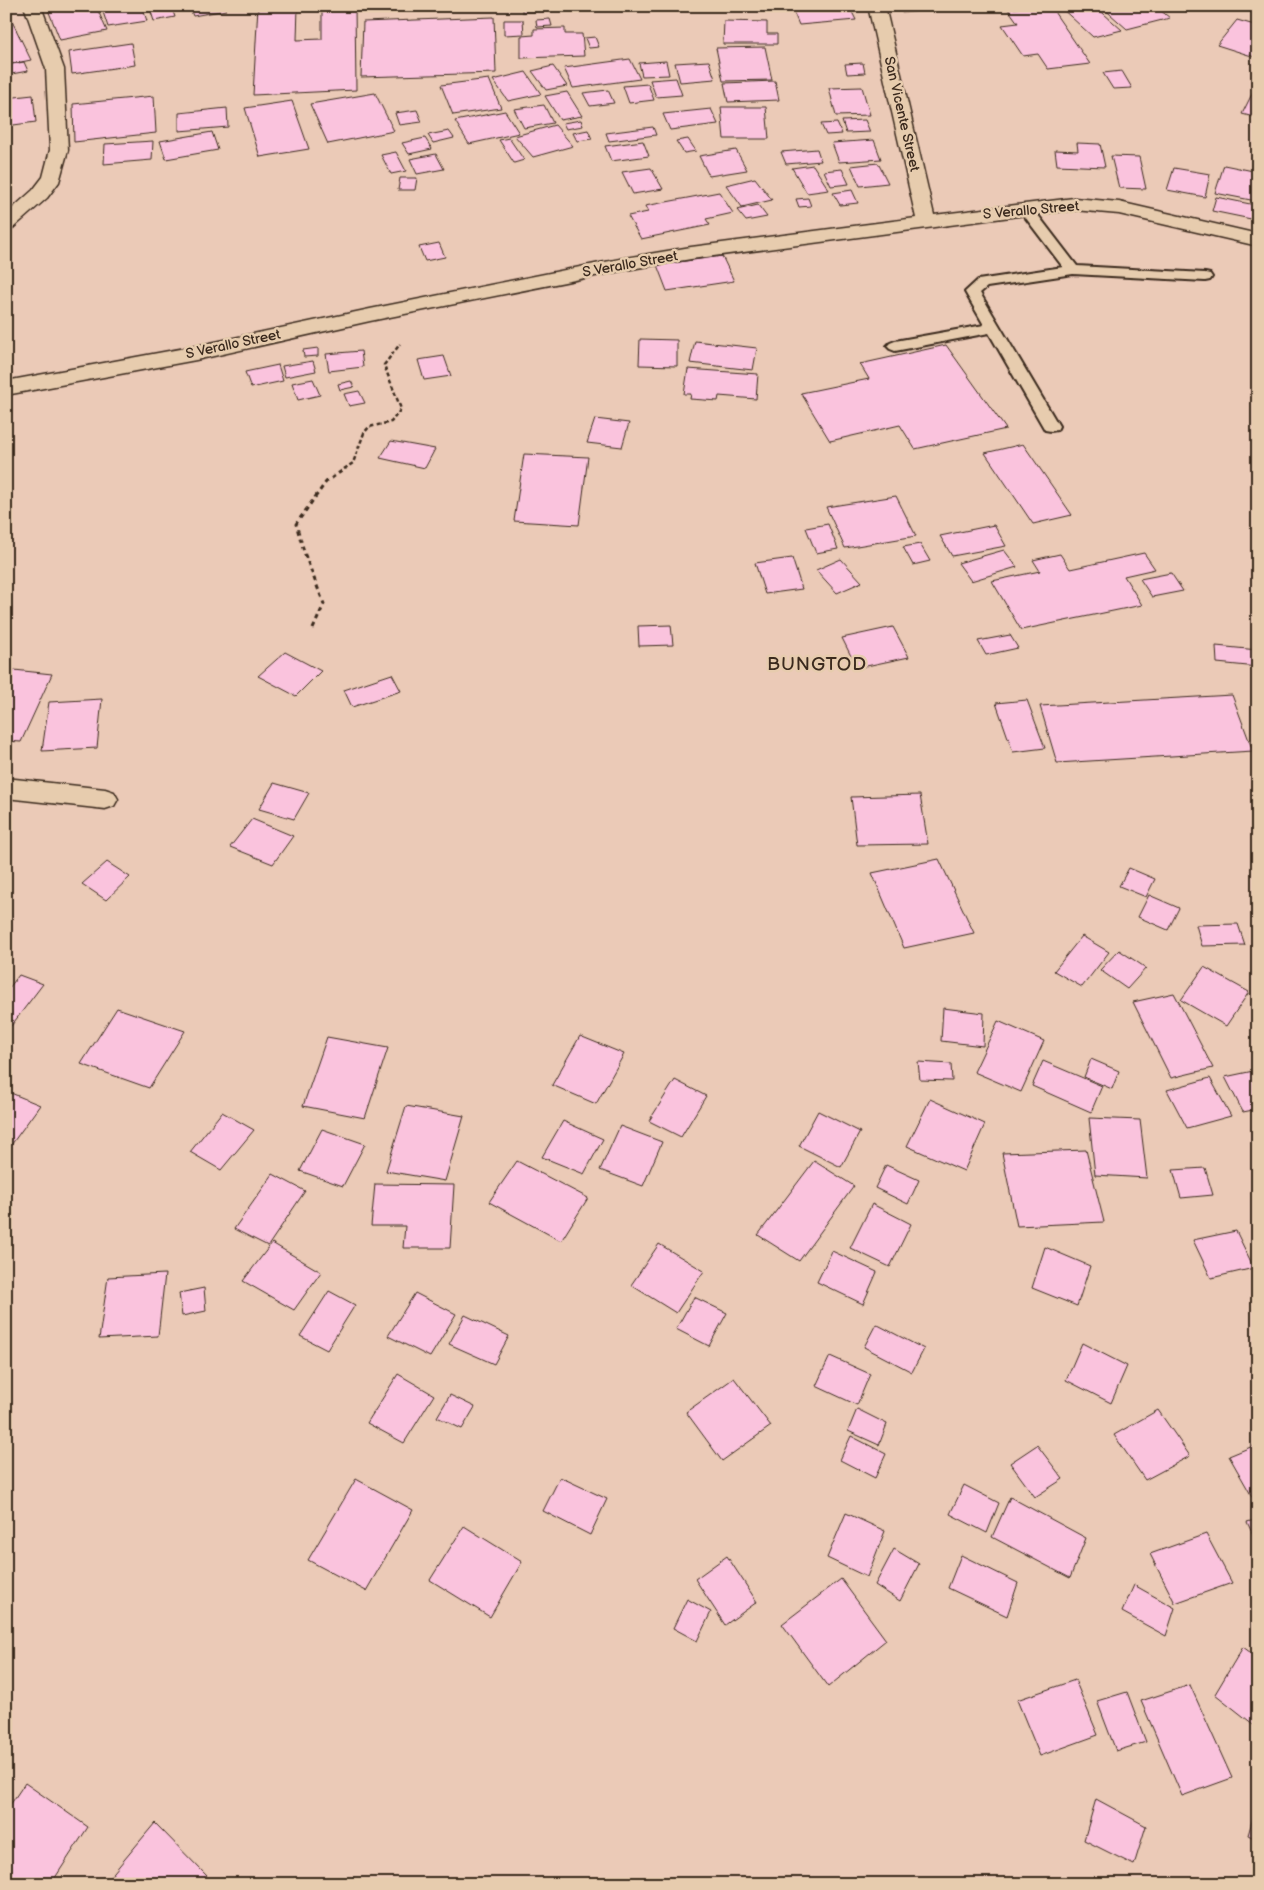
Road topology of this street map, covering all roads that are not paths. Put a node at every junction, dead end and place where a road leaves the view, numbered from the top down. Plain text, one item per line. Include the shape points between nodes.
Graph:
1 (32, 6) edge
2 (876, 6) edge
3 (1026, 210) junction
4 (926, 222) junction
5 (6, 224) edge
6 (1258, 240) edge
7 (1073, 270) junction
8 (1205, 277) dead end
9 (992, 328) junction
10 (894, 346) dead end
11 (6, 388) edge
12 (1050, 426) dead end
13 (6, 788) edge
14 (105, 799) dead end

1 - 5 street via 55,69 59,150 52,178 40,194
2 - 4 street, San Vicente Street
3 - 4 street, S Verallo Street
3 - 6 street, S Verallo Street via 1074,204 1119,208
3 - 7 lane
4 - 11 street, S Verallo Street via 691,253
7 - 8 lane
7 - 9 lane via 983,283 972,292
9 - 10 lane
9 - 12 lane
13 - 14 street

